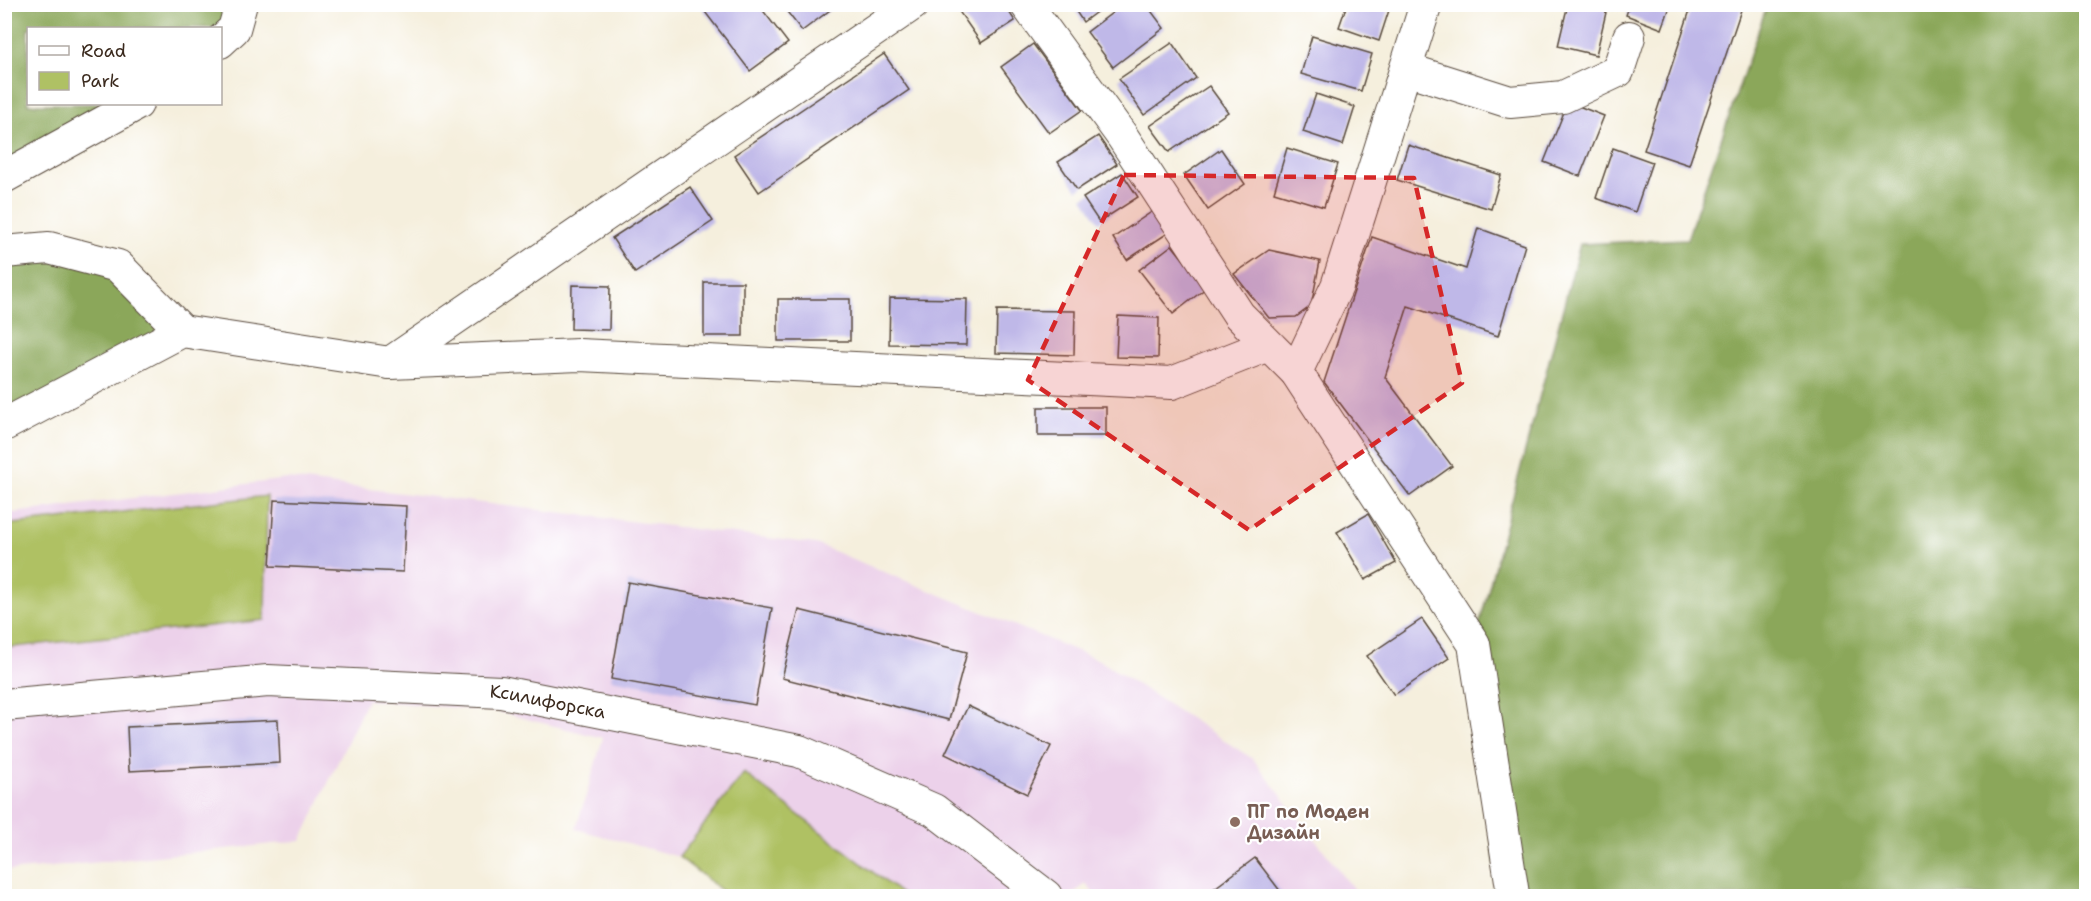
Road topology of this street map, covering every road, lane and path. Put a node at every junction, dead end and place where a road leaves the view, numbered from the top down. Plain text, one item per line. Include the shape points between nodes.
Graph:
1 (241, 4) edge
2 (913, 4) edge
3 (1026, 4) edge
4 (1426, 4) edge
5 (1629, 37) dead end
6 (222, 40) edge
7 (1406, 69) junction
8 (134, 105) edge
9 (4, 177) edge
10 (4, 252) edge
11 (182, 331) junction
12 (1268, 345) junction
13 (390, 363) junction
14 (1296, 372) junction
15 (4, 425) edge
16 (4, 705) edge
17 (1046, 897) edge
18 (1512, 897) edge

1 - 6 street via 234,29
2 - 13 street
3 - 12 street via 1122,136 1239,315
4 - 7 street
5 - 7 street via 1618,71 1563,96 1510,102
7 - 14 street via 1336,286
8 - 9 street
10 - 11 street via 49,248 118,266
11 - 13 street
11 - 15 street
12 - 13 street via 1172,383 579,355
12 - 14 street
14 - 18 street via 1474,644
16 - 17 street, Ксилифорска via 268,681 501,692 799,751 934,810

